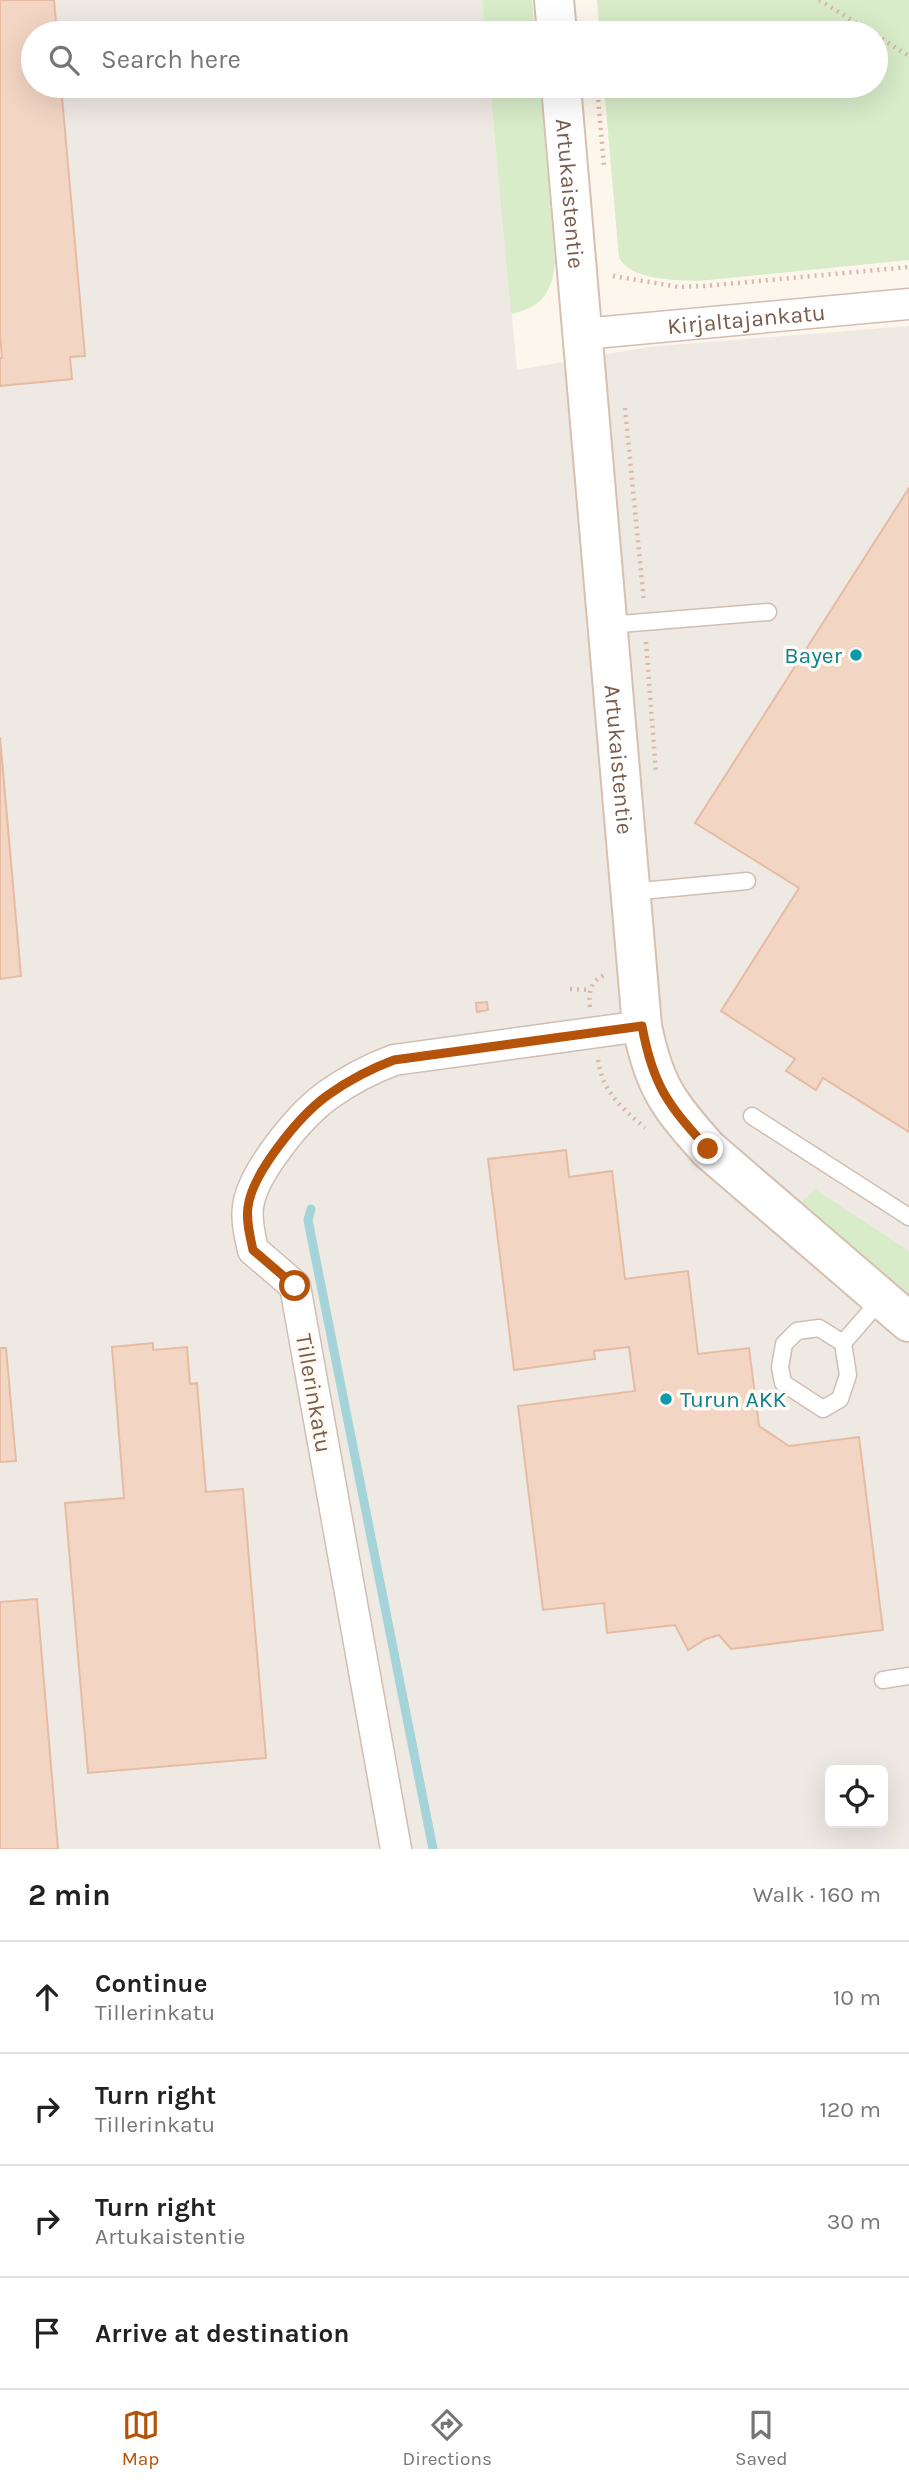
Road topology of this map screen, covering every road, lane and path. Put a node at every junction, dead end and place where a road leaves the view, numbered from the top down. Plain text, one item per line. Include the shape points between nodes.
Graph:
1 (554, 0) edge
2 (819, 0) edge
3 (556, 21) edge
4 (853, 21) edge
5 (888, 43) edge
6 (909, 56) edge
7 (562, 98) edge
8 (909, 267) edge
9 (613, 276) dead end
10 (909, 304) edge
11 (583, 334) junction
12 (768, 612) dead end
13 (608, 625) junction
14 (747, 881) dead end
15 (631, 892) junction
16 (616, 970) dead end
17 (570, 989) dead end
18 (590, 990) junction
19 (590, 1001) dead end
20 (642, 1026) junction
21 (598, 1062) dead end
22 (601, 1079) dead end
23 (752, 1116) dead end
24 (909, 1217) edge
25 (895, 1310) edge
26 (843, 1343) junction
27 (909, 1676) edge
28 (883, 1680) dead end
29 (396, 1849) edge

1 - 3 street
2 - 4 path
5 - 6 path
7 - 11 street, Artukaistentie
8 - 9 path via 679,287
10 - 11 street, Kirjaltajankatu
11 - 13 street, Artukaistentie
12 - 13 lane
13 - 15 street, Artukaistentie
14 - 15 lane
15 - 20 street, Artukaistentie
16 - 18 path via 594,980
17 - 18 path
18 - 19 path
20 - 25 street, Artukaistentie via 657,1082 708,1149
20 - 29 street, Tillerinkatu via 394,1060 368,1070 326,1096 293,1129 254,1186 248,1208 253,1250 295,1286
21 - 22 path
23 - 24 lane
25 - 26 lane
26 - 26 lane via 819,1328 797,1331 785,1344 780,1367 783,1383 823,1409 840,1399 848,1375
27 - 28 lane

